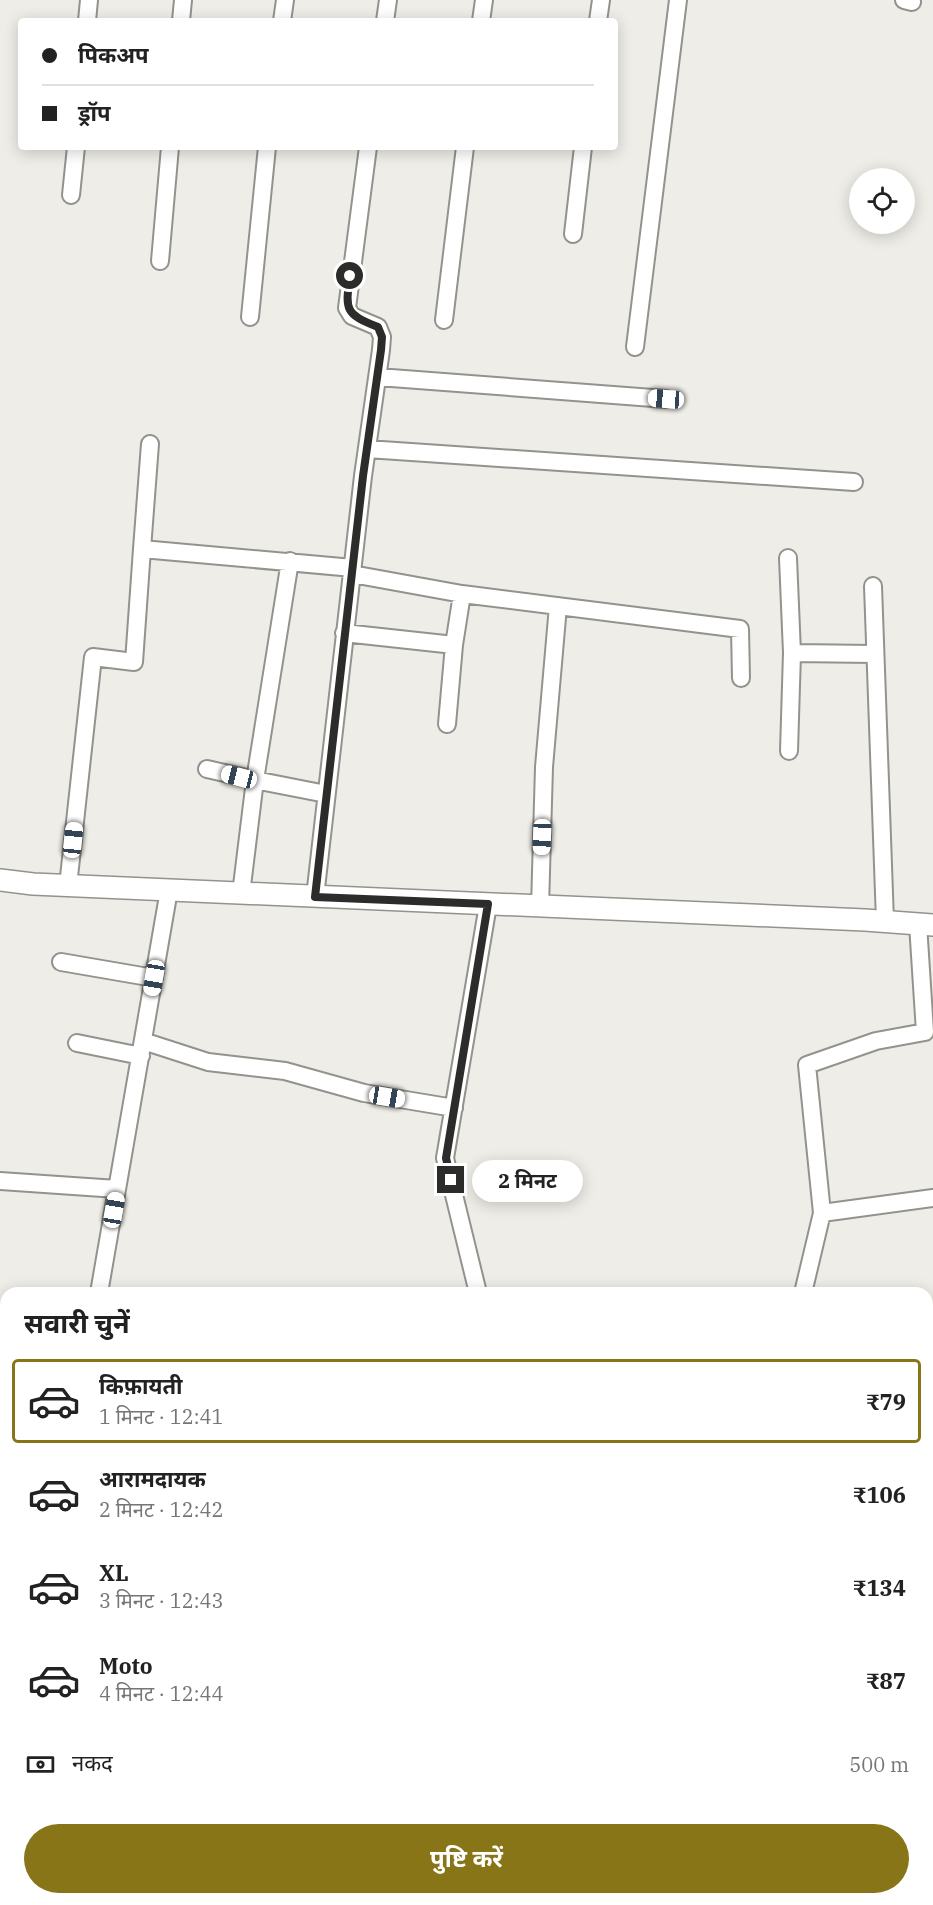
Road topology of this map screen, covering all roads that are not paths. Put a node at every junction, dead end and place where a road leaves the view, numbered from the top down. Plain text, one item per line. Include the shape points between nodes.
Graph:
1 (89, 0) edge
2 (183, 0) edge
3 (285, 0) edge
4 (388, 0) edge
5 (484, 0) edge
6 (601, 0) edge
7 (678, 0) edge
8 (87, 18) edge
9 (181, 18) edge
10 (282, 18) edge
11 (385, 18) edge
12 (481, 18) edge
13 (598, 18) edge
14 (75, 150) edge
15 (170, 150) edge
16 (267, 150) edge
17 (368, 150) edge
18 (465, 150) edge
19 (583, 150) edge
20 (71, 195) dead end
21 (573, 234) dead end
22 (160, 261) dead end
23 (250, 317) dead end
24 (444, 320) dead end
25 (635, 347) dead end
26 (378, 377) junction
27 (666, 399) dead end
28 (150, 444) dead end
29 (367, 448) junction
30 (854, 482) dead end
31 (142, 549) junction
32 (788, 558) dead end
33 (290, 561) junction
34 (352, 571) junction
35 (873, 586) dead end
36 (462, 594) junction
37 (558, 606) junction
38 (344, 633) junction
39 (454, 645) junction
40 (792, 653) junction
41 (875, 654) junction
42 (741, 678) dead end
43 (447, 724) dead end
44 (789, 751) dead end
45 (207, 769) dead end
46 (255, 780) junction
47 (326, 794) junction
48 (0, 880) edge
49 (68, 886) junction
50 (169, 890) junction
51 (242, 894) junction
52 (315, 897) junction
53 (488, 904) junction
54 (540, 907) junction
55 (885, 921) junction
56 (926, 924) edge
57 (61, 962) dead end
58 (154, 978) junction
59 (77, 1044) dead end
60 (142, 1049) junction
61 (454, 1108) junction
62 (0, 1180) edge
63 (117, 1189) junction
64 (933, 1198) edge
65 (822, 1213) junction
66 (100, 1287) edge
67 (477, 1287) edge
68 (804, 1287) edge

1 - 8 street
2 - 9 street
3 - 10 street
4 - 11 street
5 - 12 street
6 - 13 street
7 - 25 street
14 - 20 street
15 - 22 street
16 - 23 street
17 - 26 street via 347,308 352,316 378,327 382,337
18 - 24 street
19 - 21 street
26 - 27 street
26 - 29 street
28 - 31 street
29 - 30 street
29 - 34 street
31 - 33 street
31 - 49 street via 134,662 93,657
32 - 40 street
33 - 34 street
33 - 46 street
34 - 36 street
34 - 38 street
35 - 41 street
36 - 37 street
36 - 39 street
37 - 42 street via 740,630
37 - 54 street via 544,767
38 - 39 street
38 - 47 street
39 - 43 street
40 - 41 street
40 - 44 street
41 - 55 street
45 - 46 street
46 - 47 street
46 - 51 street
47 - 52 street
48 - 49 street
49 - 50 street
50 - 51 street
50 - 58 street
51 - 52 street
52 - 53 street
53 - 54 street
53 - 61 street
54 - 55 street
55 - 56 street
56 - 65 street via 925,1032 876,1041 807,1065
57 - 58 street
58 - 60 street
59 - 60 street
60 - 61 street via 285,1071 364,1093
60 - 63 street
61 - 67 street via 446,1158
62 - 63 street
63 - 66 street
64 - 65 street
65 - 68 street

